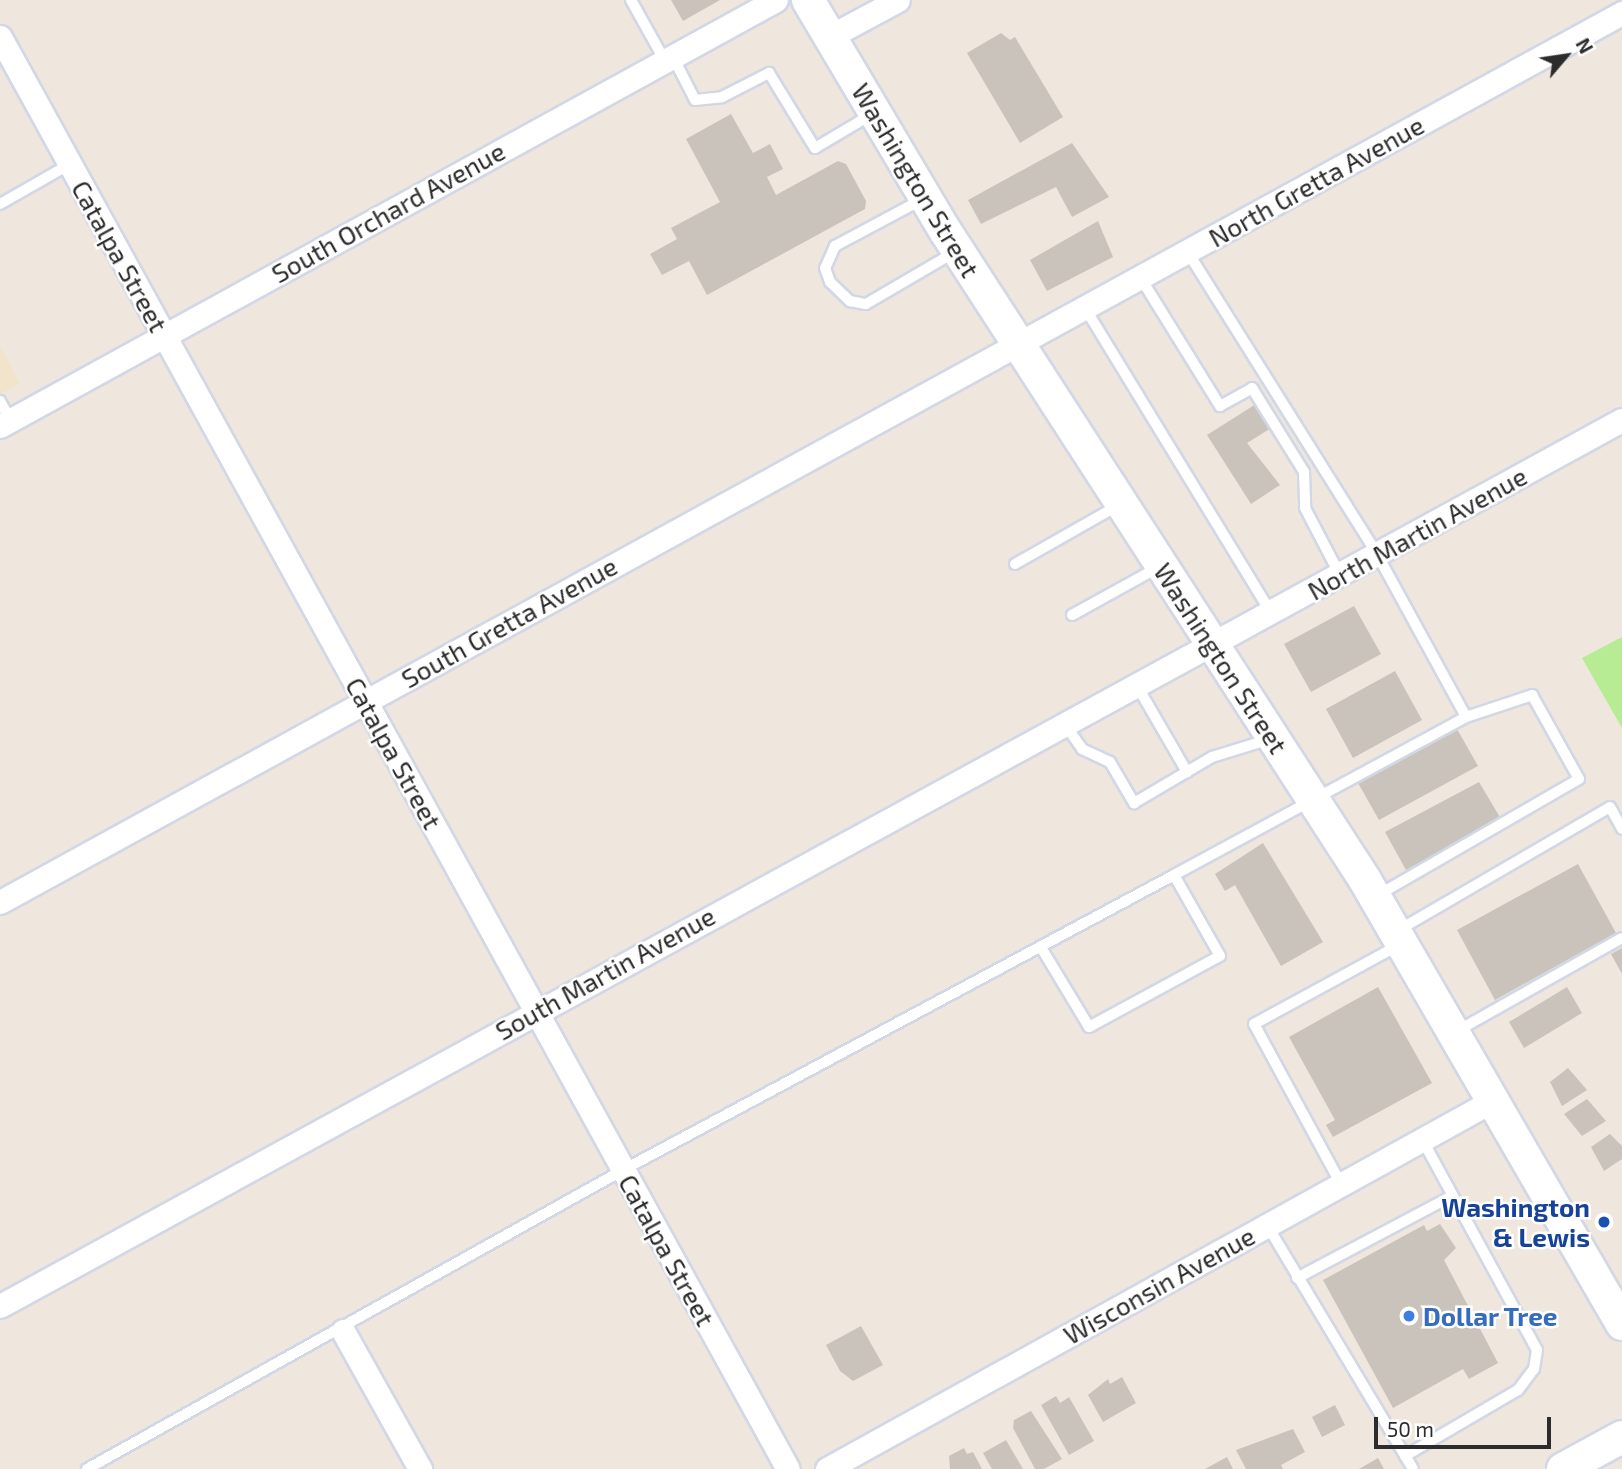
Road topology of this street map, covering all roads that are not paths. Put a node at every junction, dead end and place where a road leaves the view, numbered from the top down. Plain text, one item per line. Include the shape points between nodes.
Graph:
1 (631, 0) edge
2 (776, 0) edge
3 (808, 0) edge
4 (898, 0) edge
5 (1619, 22) edge
6 (0, 37) edge
7 (829, 37) junction
8 (669, 59) junction
9 (874, 113) junction
10 (70, 164) junction
11 (925, 198) junction
12 (0, 204) edge
13 (958, 250) junction
14 (1187, 251) junction
15 (1140, 277) junction
16 (1085, 308) junction
17 (164, 335) junction
18 (1018, 344) junction
19 (3, 416) edge
20 (1622, 420) edge
21 (1121, 503) junction
22 (1378, 556) junction
23 (1015, 564) dead end
24 (1161, 566) junction
25 (1340, 575) junction
26 (1272, 613) junction
27 (1072, 615) dead end
28 (1210, 642) junction
29 (1136, 684) junction
30 (365, 701) junction
31 (1466, 718) junction
32 (1063, 723) junction
33 (1273, 738) junction
34 (1186, 772) junction
35 (1311, 799) junction
36 (1622, 829) edge
37 (1174, 875) junction
38 (1374, 898) junction
39 (0, 902) edge
40 (1398, 938) junction
41 (1622, 938) edge
42 (1042, 948) junction
43 (536, 1011) junction
44 (1453, 1033) junction
45 (1492, 1101) junction
46 (1422, 1139) junction
47 (623, 1170) junction
48 (1341, 1184) junction
49 (1452, 1196) junction
50 (1267, 1225) junction
51 (1297, 1278) junction
52 (1617, 1305) edge
53 (0, 1306) edge
54 (343, 1331) junction
55 (1622, 1437) edge
56 (1405, 1456) junction
57 (88, 1469) edge
58 (420, 1469) edge
59 (788, 1469) edge
60 (827, 1469) edge
61 (1413, 1469) edge
62 (1563, 1469) edge

1 - 8 lane
2 - 8 street, South Orchard Avenue
3 - 7 main road, Washington Street
4 - 7 street
5 - 14 street, North Gretta Avenue
6 - 10 street, Catalpa Street
7 - 9 main road, Washington Street
8 - 9 lane via 695,100 722,97 769,74 815,148
8 - 17 street, South Orchard Avenue
9 - 11 main road, Washington Street
10 - 12 lane
10 - 17 street, Catalpa Street
11 - 13 main road, Washington Street
11 - 13 lane via 835,246 825,268 830,282 850,301 866,304
13 - 18 main road, Washington Street
14 - 15 street, North Gretta Avenue
14 - 22 lane
15 - 16 street, North Gretta Avenue
15 - 25 lane via 1220,406 1252,388 1304,472 1305,508
16 - 18 street, North Gretta Avenue
16 - 26 lane
17 - 19 street, South Orchard Avenue
17 - 30 street, Catalpa Street
18 - 21 main road, Washington Street
18 - 30 street, South Gretta Avenue
20 - 22 street, North Martin Avenue
21 - 23 lane
21 - 24 main road, Washington Street
22 - 25 street, North Martin Avenue
22 - 31 lane
24 - 27 lane
24 - 28 main road, Washington Street
25 - 26 street, North Martin Avenue
26 - 28 street, North Martin Avenue
28 - 29 street, South Martin Avenue
28 - 33 main road, Washington Street
29 - 32 street, South Martin Avenue
29 - 34 lane
30 - 39 street, South Gretta Avenue
30 - 43 street, Catalpa Street
31 - 35 lane
31 - 38 lane via 1532,695 1579,779
32 - 34 lane via 1082,749 1110,762 1134,803
32 - 43 street, South Martin Avenue
33 - 34 lane via 1212,757
33 - 35 main road, Washington Street
35 - 37 lane
35 - 38 main road, Washington Street
36 - 40 lane via 1611,807
37 - 42 lane
37 - 42 lane via 1220,956 1089,1027
38 - 40 main road, Washington Street
40 - 44 main road, Washington Street
40 - 48 lane via 1254,1024
41 - 44 lane
42 - 47 lane
43 - 47 street, Catalpa Street
43 - 53 street, South Martin Avenue
44 - 45 main road, Washington Street
45 - 46 street, Wisconsin Avenue
45 - 52 main road, Washington Street
46 - 48 street, Wisconsin Avenue
46 - 49 lane
47 - 54 lane
47 - 59 street, Catalpa Street
48 - 50 street, Wisconsin Avenue
49 - 51 lane
49 - 56 lane via 1533,1338 1534,1368 1518,1390
50 - 51 lane
50 - 60 street, Wisconsin Avenue
51 - 56 lane
54 - 57 lane
54 - 58 street
55 - 62 main road
56 - 61 lane

